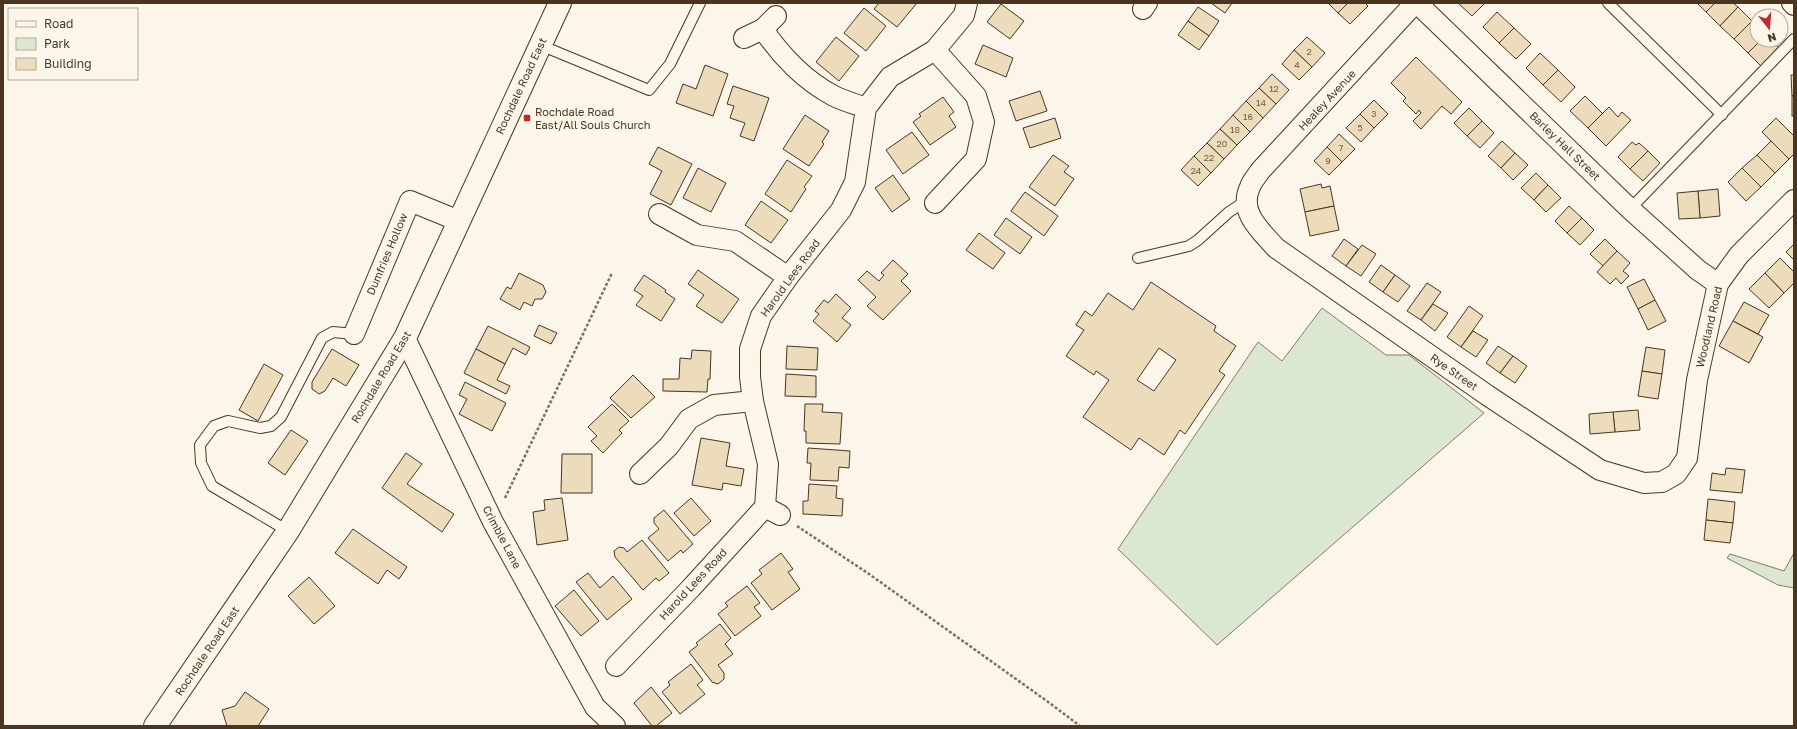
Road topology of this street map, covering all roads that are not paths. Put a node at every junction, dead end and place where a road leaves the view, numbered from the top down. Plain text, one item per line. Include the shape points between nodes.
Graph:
1 (560, 3) edge
2 (700, 3) edge
3 (967, 3) edge
4 (1416, 3) edge
5 (1608, 3) edge
6 (744, 38) dead end
7 (1794, 39) edge
8 (540, 45) junction
9 (935, 50) junction
10 (866, 108) junction
11 (1722, 115) junction
12 (1794, 200) edge
13 (1246, 201) junction
14 (935, 203) dead end
15 (1630, 209) junction
16 (659, 214) dead end
17 (459, 221) junction
18 (1138, 258) dead end
19 (788, 277) junction
20 (1718, 284) junction
21 (354, 334) joint
22 (405, 338) junction
23 (753, 401) junction
24 (1687, 458) joint
25 (640, 474) dead end
26 (288, 531) junction
27 (616, 666) dead end
28 (155, 726) edge
29 (615, 726) edge

1 - 8 highway, Rochdale Road East
2 - 8 lane via 670,64 649,90
3 - 9 street, Harold Lees Road via 964,15
4 - 13 street, Healey Avenue via 1260,172 1250,187
4 - 15 street, Barley Hall Street
5 - 11 lane
6 - 10 street via 769,22 772,43 800,73 834,96
7 - 11 lane
8 - 17 highway, Rochdale Road East
9 - 10 street, Harold Lees Road via 890,78
9 - 14 street via 976,96 984,122 976,159
10 - 19 street, Harold Lees Road via 854,182 841,210
11 - 15 lane
12 - 20 street, Woodland Road via 1739,255
13 - 18 lane via 1189,246
13 - 24 street, Rye Street via 1252,221 1276,248 1487,395 1600,470 1644,482 1662,482 1676,474
15 - 20 street, Barley Hall Street via 1698,270
16 - 19 street via 697,235 735,241
17 - 21 street, Dumfries Hollow via 410,200
17 - 22 highway, Rochdale Road East
19 - 23 street, Harold Lees Road via 761,316 750,349
20 - 24 street, Woodland Road via 1697,380
21 - 26 lane via 333,332 322,338 281,417 271,426 260,428 228,421 214,426 200,445 201,463 212,486
22 - 26 highway, Rochdale Road East
22 - 29 street, Crimble Lane via 493,522 595,707
23 - 25 street via 714,405 689,419 669,446
23 - 27 street, Harold Lees Road via 768,464 772,511 691,588
26 - 28 highway, Rochdale Road East

